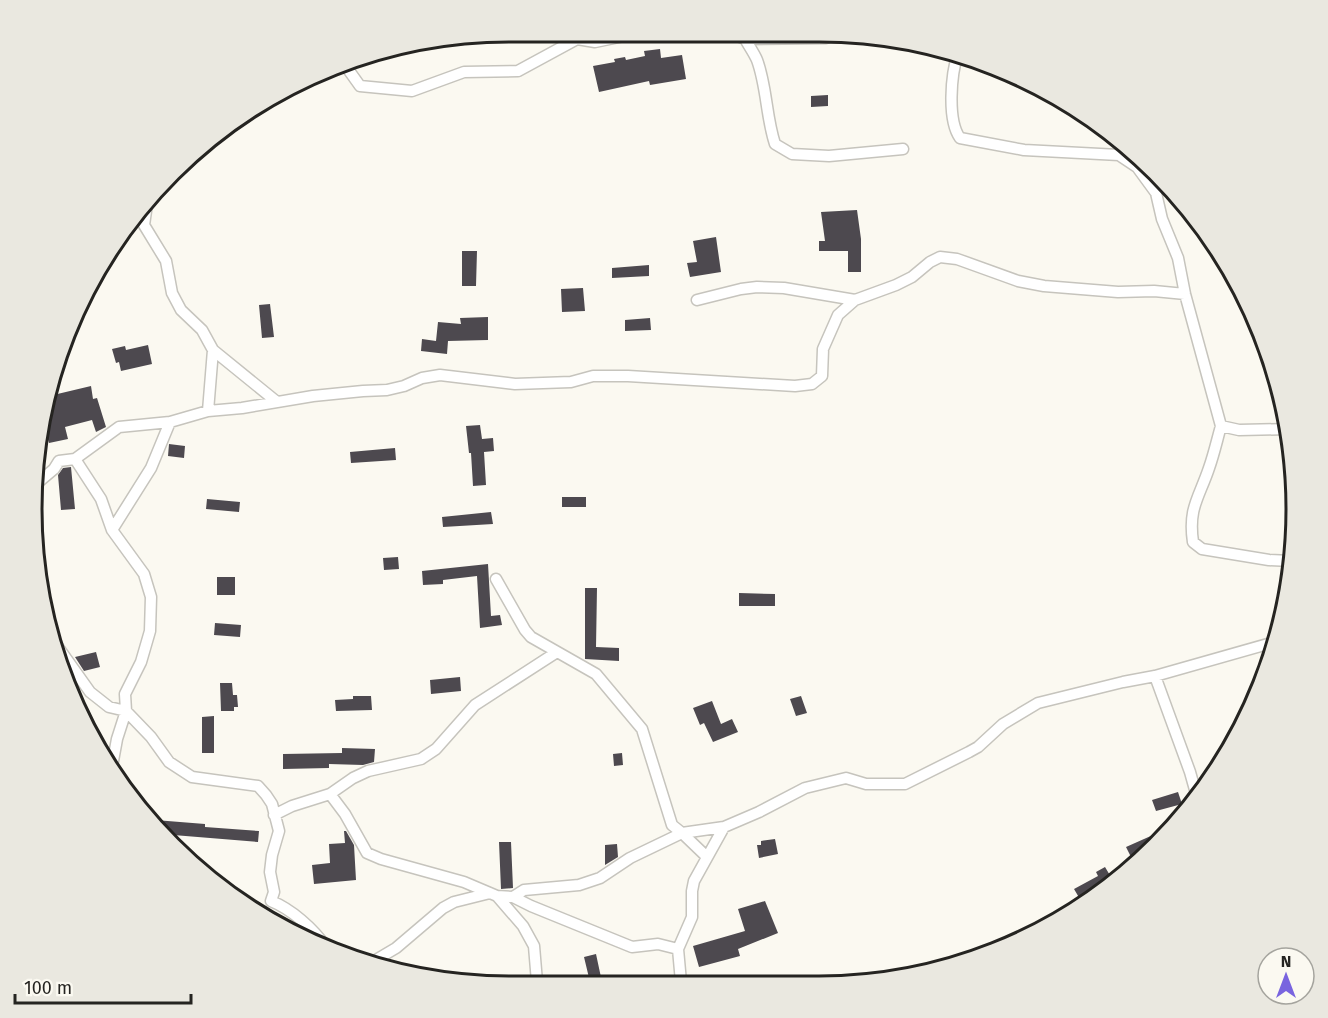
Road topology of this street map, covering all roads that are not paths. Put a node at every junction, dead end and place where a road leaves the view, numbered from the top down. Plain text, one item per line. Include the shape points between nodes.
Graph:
1 (571, 42) edge
2 (747, 42) edge
3 (955, 63) edge
4 (350, 71) edge
5 (903, 149) dead end
6 (1135, 166) edge
7 (1138, 169) edge
8 (145, 217) edge
9 (1185, 294) junction
10 (697, 300) dead end
11 (855, 300) junction
12 (213, 350) junction
13 (277, 402) junction
14 (208, 411) junction
15 (170, 422) junction
16 (1221, 426) junction
17 (1279, 429) edge
18 (75, 459) junction
19 (43, 478) edge
20 (112, 530) junction
21 (1283, 561) edge
22 (496, 579) dead end
23 (1265, 645) edge
24 (557, 652) junction
25 (68, 660) edge
26 (1155, 676) junction
27 (126, 711) junction
28 (114, 756) edge
29 (1194, 786) edge
30 (330, 794) junction
31 (274, 815) junction
32 (724, 827) junction
33 (682, 833) junction
34 (707, 857) junction
35 (493, 895) junction
36 (513, 897) junction
37 (317, 934) edge
38 (678, 949) junction
39 (380, 958) edge
40 (536, 976) edge
41 (680, 976) edge

1 - 4 street via 518,70 464,72 412,91 360,86
2 - 5 street via 757,60 775,144 792,154 820,156
3 - 6 street via 951,88 955,129 960,138 1024,150 1119,155
7 - 9 street via 1156,193 1178,258
8 - 12 street via 144,225 166,261 172,293
9 - 11 street via 1044,286 1007,278 957,258 940,257 912,277
9 - 16 street
10 - 11 street via 757,287
11 - 13 street via 838,315 823,349 822,376 812,384 593,376 571,382 515,384 440,375 387,390
12 - 13 street
12 - 14 street
13 - 14 street
14 - 15 street
15 - 18 street via 119,427
15 - 20 street via 152,468
16 - 17 street
16 - 21 street via 1193,508 1193,542 1202,549
18 - 19 street via 59,461
18 - 20 street via 100,498
20 - 27 street via 144,574 150,597 150,631 141,662 125,694
22 - 24 street via 525,630
23 - 26 street
24 - 30 street via 475,705 436,749 421,759 368,771
24 - 33 street via 596,674 642,729 667,816
25 - 27 street via 90,692 109,707
26 - 29 street
26 - 32 street via 1038,703 1003,724 978,747 905,784 831,780 805,788
27 - 28 street
27 - 31 street via 169,762 192,777 258,786 272,804
30 - 31 street
30 - 35 street via 368,853 464,882
31 - 37 street via 279,831 270,872 274,892 271,901
32 - 33 street
32 - 34 street
33 - 34 street
33 - 36 street via 630,858 600,878 579,885 524,890
34 - 38 street via 694,881 692,917
35 - 36 street
35 - 39 street via 454,902 443,908
35 - 40 street via 523,926 534,946
36 - 38 street via 632,947 658,944
38 - 41 street

